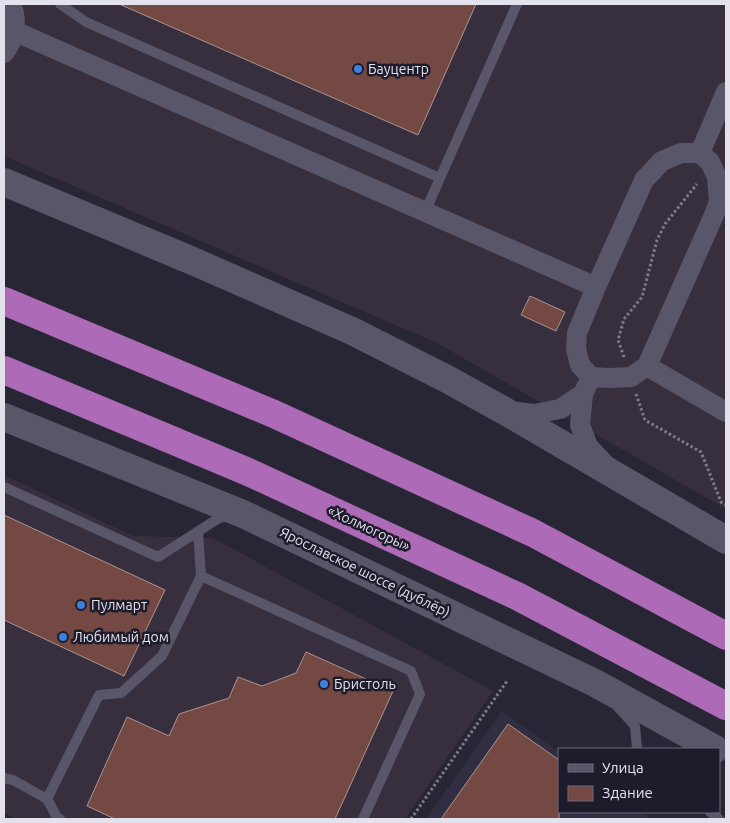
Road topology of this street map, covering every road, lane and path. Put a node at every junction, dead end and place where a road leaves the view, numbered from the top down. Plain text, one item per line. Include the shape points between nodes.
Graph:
1 (11, 4) edge
2 (60, 4) edge
3 (517, 4) edge
4 (14, 31) junction
5 (4, 53) edge
6 (726, 92) edge
7 (700, 153) junction
8 (440, 178) junction
9 (4, 182) edge
10 (425, 212) junction
11 (720, 217) edge
12 (596, 287) junction
13 (4, 301) edge
14 (647, 366) junction
15 (4, 370) edge
16 (587, 386) junction
17 (503, 410) junction
18 (726, 412) edge
19 (4, 417) edge
20 (615, 476) junction
21 (4, 487) edge
22 (243, 514) junction
23 (198, 531) junction
24 (726, 540) edge
25 (201, 576) junction
26 (726, 636) edge
27 (507, 681) dead end
28 (596, 683) junction
29 (726, 706) edge
30 (637, 748) edge
31 (713, 748) edge
32 (4, 778) edge
33 (47, 799) junction
34 (60, 819) edge
35 (363, 819) edge
36 (411, 819) edge

1 - 4 street
2 - 8 lane via 86,22
3 - 8 lane
4 - 5 street
4 - 10 street
6 - 7 street
7 - 11 street via 710,162 717,177
7 - 12 street via 681,153 662,162 644,180
8 - 10 lane
9 - 17 street via 352,331
10 - 12 street
11 - 14 street
12 - 16 street via 577,333 576,349
13 - 26 highway via 274,414 533,533
14 - 16 street via 631,377 610,378
14 - 18 street
15 - 29 highway, «Холмогоры» via 246,471 517,596
16 - 17 street via 560,409 534,414
16 - 20 street via 580,425 588,446
17 - 20 street
19 - 22 street, Ярославское шоссе (дублёр)
20 - 24 street
21 - 23 lane via 158,557
22 - 23 lane via 219,518
22 - 28 street, Ярославское шоссе (дублёр)
23 - 25 lane
25 - 33 lane via 162,656 121,693 99,695
25 - 35 lane via 411,671 420,694
27 - 36 path
28 - 30 lane via 635,726
28 - 31 street, Ярославское шоссе (дублёр)
32 - 33 lane
33 - 34 lane

